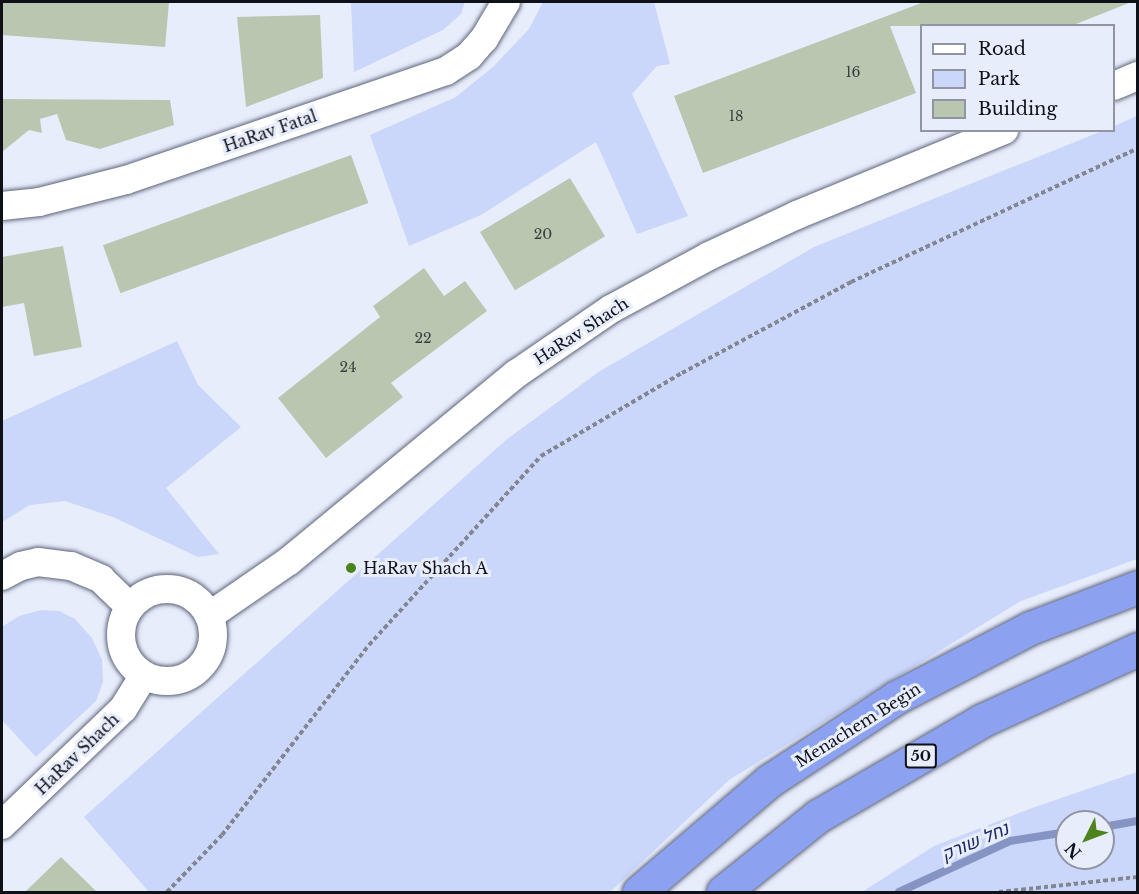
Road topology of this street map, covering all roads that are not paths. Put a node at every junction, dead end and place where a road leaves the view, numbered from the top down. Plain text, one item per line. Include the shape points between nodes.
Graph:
1 (506, 2) edge
2 (1137, 76) edge
3 (1115, 85) edge
4 (999, 132) edge
5 (2, 207) edge
6 (2, 576) edge
7 (1137, 587) edge
8 (130, 607) junction
9 (210, 616) junction
10 (1137, 649) edge
11 (144, 676) junction
12 (2, 825) edge
13 (639, 892) edge
14 (723, 892) edge

1 - 5 street, HaRav Fatal via 484,39 469,56 446,71 126,180
2 - 3 street
4 - 9 street, HaRav Shach via 797,215 611,309 516,374 289,561
6 - 8 street via 38,562 71,566 101,579
7 - 13 highway, Menachem Begin via 1030,628 897,697 769,781
8 - 9 street via 156,590 173,589 201,603
8 - 11 street via 120,637 132,666
9 - 11 street via 213,645 199,670 172,681
10 - 14 highway, 50 via 981,722 818,816
11 - 12 street, HaRav Shach via 123,709

